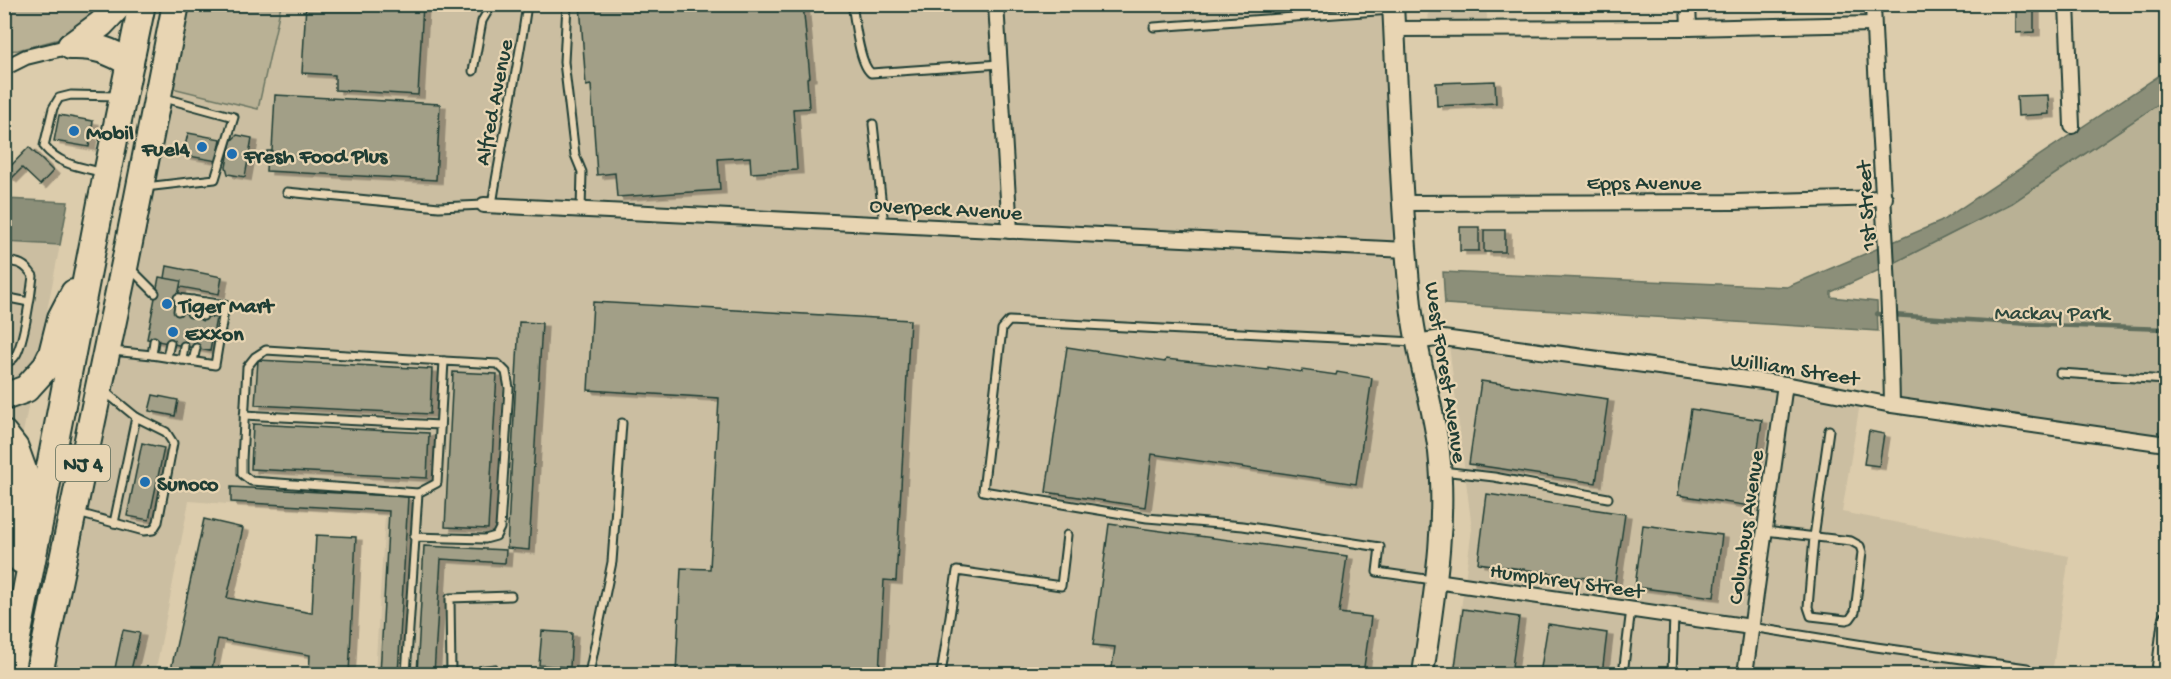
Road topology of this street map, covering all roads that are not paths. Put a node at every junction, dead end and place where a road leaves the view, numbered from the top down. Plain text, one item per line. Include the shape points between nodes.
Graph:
1 (120, 4) edge
2 (142, 4) edge
3 (176, 4) edge
4 (492, 4) edge
5 (527, 4) edge
6 (567, 4) edge
7 (852, 4) edge
8 (996, 4) edge
9 (1688, 4) edge
10 (1872, 4) edge
11 (2067, 4) edge
12 (1393, 15) edge
13 (1873, 24) junction
14 (1154, 27) dead end
15 (1689, 28) junction
16 (71, 46) junction
17 (130, 63) junction
18 (1000, 64) junction
19 (4, 68) edge
20 (473, 71) dead end
21 (158, 96) junction
22 (123, 97) junction
23 (873, 124) dead end
24 (2072, 126) dead end
25 (107, 174) junction
26 (287, 192) dead end
27 (138, 197) junction
28 (1885, 198) junction
29 (1404, 203) junction
30 (488, 205) junction
31 (581, 210) junction
32 (884, 225) junction
33 (1010, 231) junction
34 (91, 254) junction
35 (126, 257) junction
36 (1407, 259) junction
37 (4, 261) edge
38 (155, 293) dead end
39 (4, 297) edge
40 (193, 300) junction
41 (29, 302) junction
42 (205, 302) junction
43 (178, 311) dead end
44 (191, 314) dead end
45 (203, 316) dead end
46 (154, 340) dead end
47 (1415, 342) junction
48 (170, 344) dead end
49 (184, 346) dead end
50 (196, 348) dead end
51 (107, 351) junction
52 (152, 355) junction
53 (167, 357) junction
54 (182, 360) junction
55 (193, 361) junction
56 (444, 361) junction
57 (4, 363) edge
58 (2060, 373) dead end
59 (2166, 380) edge
60 (1785, 384) junction
61 (99, 387) junction
62 (4, 397) edge
63 (1892, 405) junction
64 (244, 415) junction
65 (136, 417) junction
66 (622, 423) dead end
67 (440, 425) junction
68 (1829, 430) dead end
69 (4, 434) edge
70 (2166, 444) edge
71 (1440, 471) junction
72 (418, 493) junction
73 (1608, 498) dead end
74 (73, 512) junction
75 (114, 523) junction
76 (1765, 531) junction
77 (1068, 535) dead end
78 (414, 537) junction
79 (1814, 537) junction
80 (1436, 581) junction
81 (511, 596) dead end
82 (1631, 609) junction
83 (1674, 615) junction
84 (2166, 619) edge
85 (21, 621) junction
86 (1751, 627) junction
87 (2027, 668) dead end
88 (10, 675) edge
89 (39, 675) edge
90 (406, 675) edge
91 (451, 675) edge
92 (589, 675) edge
93 (940, 675) edge
94 (1423, 675) edge
95 (1623, 675) edge
96 (1672, 675) edge
97 (1745, 675) edge
98 (2159, 675) edge

1 - 16 highway
2 - 17 highway, NJ 4
3 - 21 highway, NJ 4
4 - 20 lane via 482,21
5 - 30 lane, Alfred Avenue via 522,46
6 - 31 lane via 564,63 575,155 582,172
7 - 18 lane via 861,51 871,73
8 - 18 street
9 - 15 street
10 - 13 street, 1st Street
11 - 24 street
12 - 14 lane
12 - 15 street
12 - 29 street, West Forest Avenue
13 - 15 street
13 - 28 street, 1st Street
16 - 17 highway via 103,48
16 - 19 street via 26,57
17 - 22 highway, NJ 4
18 - 33 street
21 - 27 highway, NJ 4
21 - 27 lane via 234,117 215,179
22 - 25 highway, NJ 4
22 - 25 lane via 71,94 59,98 44,146 65,163
23 - 32 lane
25 - 34 highway, NJ 4
26 - 30 lane via 439,207
27 - 35 highway, NJ 4
28 - 29 street, Epps Avenue
28 - 63 street, 1st Street
29 - 36 street, West Forest Avenue
30 - 31 street, Overpeck Avenue
31 - 32 street, Overpeck Avenue
32 - 33 street, Overpeck Avenue
33 - 36 street, Overpeck Avenue
34 - 62 highway via 61,318 45,368 26,389
34 - 85 highway, NJ 4
35 - 38 lane
35 - 51 highway, NJ 4
36 - 47 street, West Forest Avenue
37 - 41 lane via 20,262 33,276
39 - 41 lane
40 - 42 lane
40 - 43 lane via 179,298
40 - 44 lane
41 - 57 lane via 16,354
42 - 45 lane
42 - 55 lane via 225,305 215,365
46 - 52 lane
47 - 60 street, William Street via 1443,338
47 - 71 street, West Forest Avenue via 1434,420
47 - 80 lane, Humphrey Street via 1009,321 1002,329 983,491 1147,518 1243,526 1380,547 1377,572
48 - 53 lane
49 - 54 lane
50 - 55 lane
51 - 52 lane
51 - 61 highway, NJ 4
52 - 53 lane
53 - 54 lane
54 - 55 lane
56 - 64 lane via 266,350 247,367
56 - 67 lane
56 - 78 lane via 498,364 506,372 509,388 500,528 496,536 485,539
58 - 59 lane
60 - 63 street, William Street
60 - 76 street, Columbus Avenue
61 - 65 lane
61 - 74 highway, NJ 4
63 - 70 street, William Street
64 - 67 lane
64 - 72 lane via 242,474 251,482
65 - 75 lane
65 - 75 lane via 166,432 173,443 158,522 153,530 144,531
66 - 92 lane via 612,561
67 - 72 lane via 437,483
68 - 79 lane
69 - 85 highway via 15,448 24,473
71 - 73 lane
71 - 80 street, West Forest Avenue
72 - 78 lane
74 - 75 lane
74 - 89 highway, NJ 4
76 - 79 lane
76 - 86 street, Columbus Avenue
77 - 93 lane via 1061,586 957,571
78 - 90 lane
79 - 79 lane via 1851,541 1860,546 1855,612 1850,619 1815,617 1809,613
80 - 82 street, Humphrey Street
80 - 94 street, West Forest Avenue
81 - 91 lane via 450,598
82 - 83 street, Humphrey Street
82 - 95 lane
83 - 86 street, Humphrey Street
83 - 96 lane
84 - 98 street
85 - 88 highway, NJ 4
86 - 87 lane
86 - 97 street, Columbus Avenue

